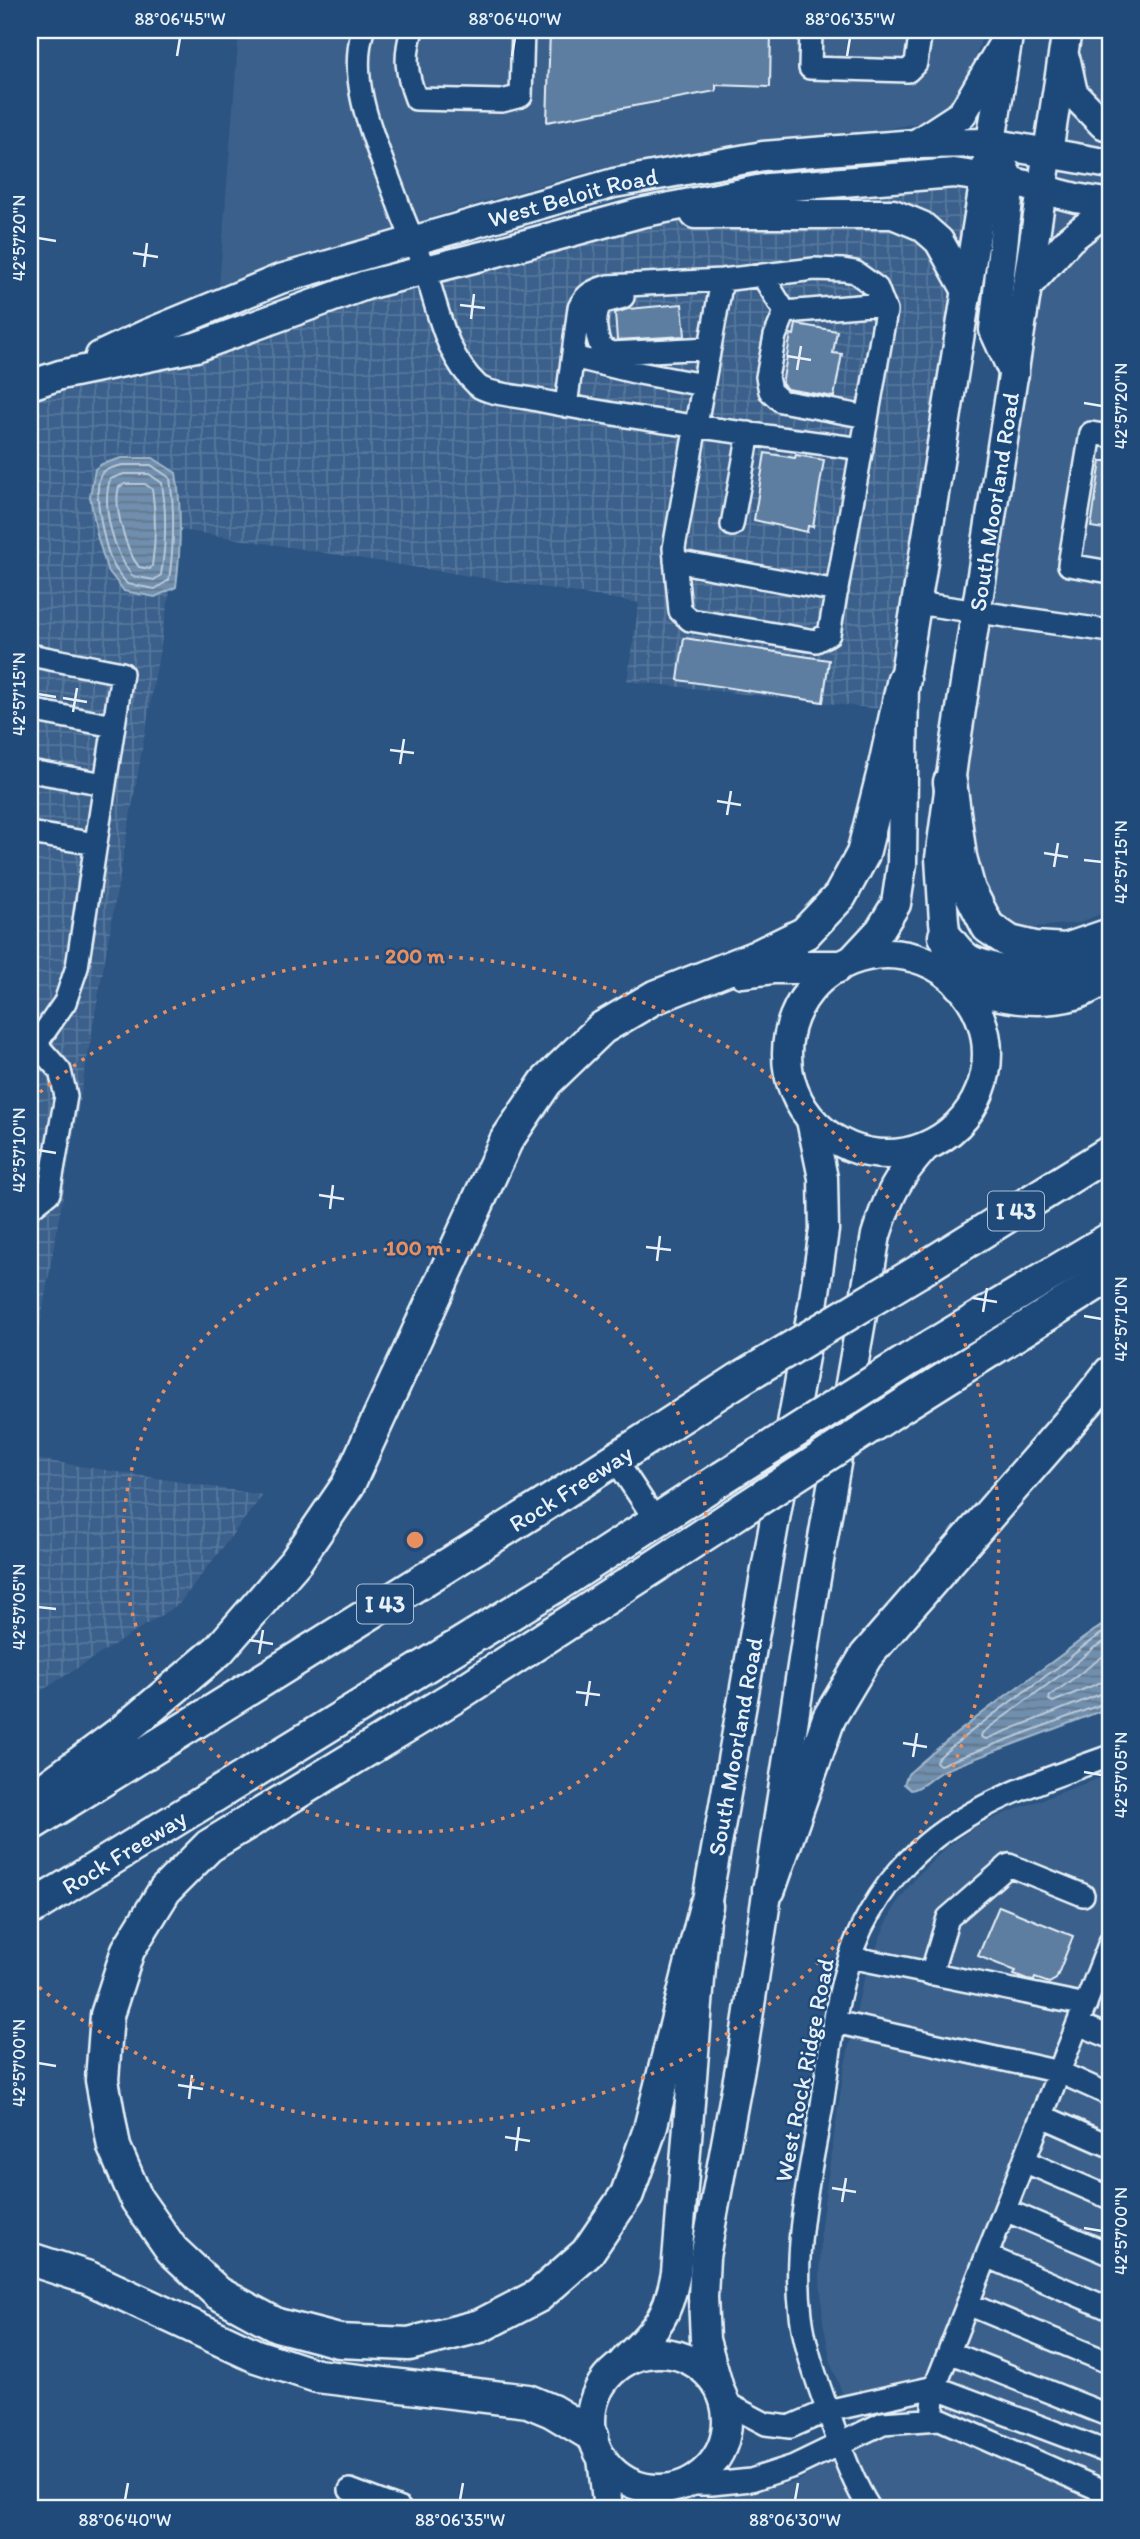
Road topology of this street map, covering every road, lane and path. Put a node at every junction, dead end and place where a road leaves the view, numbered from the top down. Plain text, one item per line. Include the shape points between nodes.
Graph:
1 (363, 30) edge
2 (412, 30) edge
3 (523, 30) edge
4 (811, 30) edge
5 (922, 30) edge
6 (1009, 32) edge
7 (1065, 38) edge
8 (1110, 127) edge
9 (991, 143) junction
10 (916, 144) junction
11 (1047, 152) junction
12 (1110, 164) edge
13 (998, 179) junction
14 (1042, 188) junction
15 (1110, 206) edge
16 (640, 213) junction
17 (411, 240) junction
18 (424, 270) junction
19 (761, 275) junction
20 (718, 280) junction
21 (1027, 286) junction
22 (967, 291) junction
23 (883, 304) junction
24 (785, 313) junction
25 (710, 348) junction
26 (573, 357) junction
27 (1014, 374) junction
28 (60, 375) junction
29 (30, 385) edge
30 (703, 385) junction
31 (566, 406) junction
32 (867, 417) junction
33 (696, 425) junction
34 (749, 433) junction
35 (1110, 436) edge
36 (862, 449) junction
37 (732, 525) dead end
38 (675, 561) junction
39 (1110, 572) edge
40 (837, 591) junction
41 (916, 603) junction
42 (978, 612) junction
43 (1110, 631) edge
44 (30, 655) edge
45 (904, 678) junction
46 (30, 710) edge
47 (114, 726) junction
48 (30, 771) edge
49 (950, 782) junction
50 (105, 784) junction
51 (30, 833) edge
52 (96, 844) junction
53 (1110, 935) edge
54 (946, 936) junction
55 (1110, 956) edge
56 (845, 963) junction
57 (1110, 975) edge
58 (700, 978) junction
59 (955, 980) junction
60 (33, 1044) edge
61 (811, 1120) junction
62 (925, 1147) junction
63 (1110, 1152) edge
64 (30, 1208) edge
65 (1110, 1239) edge
66 (1110, 1275) edge
67 (1110, 1373) edge
68 (615, 1459) junction
69 (656, 1521) junction
70 (1110, 1756) edge
71 (30, 1800) edge
72 (30, 1825) edge
73 (769, 1889) junction
74 (1083, 1895) dead end
75 (706, 1906) junction
76 (30, 1909) edge
77 (1110, 1942) edge
78 (850, 1957) junction
79 (931, 1974) junction
80 (1104, 1979) edge
81 (1082, 2015) junction
82 (835, 2022) junction
83 (1110, 2037) edge
84 (1059, 2072) junction
85 (1110, 2095) edge
86 (1042, 2116) junction
87 (1110, 2146) edge
88 (1024, 2161) junction
89 (1110, 2198) edge
90 (1005, 2210) junction
91 (1110, 2254) edge
92 (987, 2256) junction
93 (30, 2259) edge
94 (968, 2304) junction
95 (1110, 2309) edge
96 (949, 2353) junction
97 (624, 2361) junction
98 (1110, 2363) edge
99 (935, 2387) junction
100 (722, 2394) junction
101 (827, 2411) junction
102 (1110, 2416) edge
103 (932, 2419) junction
104 (839, 2444) junction
105 (597, 2447) junction
106 (1110, 2453) edge
107 (350, 2490) dead end
108 (673, 2494) edge
109 (1110, 2494) edge
110 (866, 2508) edge
111 (400, 2509) edge
112 (608, 2509) edge

1 - 17 street via 358,76
2 - 3 street via 407,75 416,99 502,101 521,96
4 - 5 street via 810,68 908,71 916,62
6 - 9 main road
6 - 10 main road via 962,114
7 - 8 main road via 1073,93
7 - 11 main road, South Moorland Road
9 - 10 main road, West Beloit Road
9 - 11 main road, West Beloit Road
9 - 13 main road
10 - 17 main road, West Beloit Road via 763,156 614,183
11 - 12 main road, West Beloit Road
11 - 14 main road, South Moorland Road
13 - 14 main road, West Beloit Road
13 - 16 main road, West Beloit Road via 954,173 768,188
13 - 22 main road
13 - 27 main road via 994,330
14 - 15 main road, West Beloit Road
14 - 21 main road, South Moorland Road
15 - 21 main road via 1070,239
16 - 18 main road, West Beloit Road
16 - 22 main road via 893,214 922,226 939,241
17 - 18 street
17 - 28 main road, West Beloit Road via 280,279
18 - 28 main road, West Beloit Road via 366,285 196,347
18 - 31 street via 459,367 480,389
19 - 20 street
19 - 23 street via 814,269 855,272 877,288
19 - 24 street
20 - 25 street
20 - 25 street via 614,298 600,303 595,314 601,348 611,353
20 - 26 street via 595,290 579,308
21 - 27 main road, South Moorland Road
22 - 41 main road
23 - 24 street
23 - 32 street via 886,311
24 - 32 street via 766,377 769,391 781,401
25 - 30 street
26 - 30 street
26 - 31 street
27 - 42 main road, South Moorland Road
28 - 29 main road, West Beloit Road
30 - 33 street
31 - 33 street
32 - 36 street
33 - 34 street
33 - 38 street
34 - 36 street
34 - 37 street
35 - 39 street via 1091,433 1069,565
36 - 40 street
38 - 40 street
38 - 40 street via 680,611 690,620 816,641 830,634
41 - 42 street
41 - 45 main road
42 - 43 street
42 - 49 main road, South Moorland Road
44 - 47 street via 122,673
45 - 56 main road via 902,864 896,904 880,930
45 - 58 highway via 863,854 840,897 805,933
46 - 47 street
47 - 50 street
48 - 50 street
49 - 53 highway via 960,857 969,890 988,927 1010,942 1035,948 1066,950
49 - 54 main road, South Moorland Road via 940,858
50 - 52 street
51 - 52 street
52 - 60 street via 77,967 65,1002
54 - 55 highway via 969,961 1027,976 1082,968
54 - 59 main road, South Moorland Road
56 - 58 highway
56 - 59 main road via 888,953 921,959
56 - 61 main road via 813,985 797,1009 788,1037 792,1086
57 - 59 highway via 1077,992 1042,1000
58 - 71 highway via 653,998 602,1028 546,1082 506,1141 348,1485 296,1561 219,1650 124,1730
59 - 62 main road via 978,1011 988,1042 986,1075 974,1105 953,1130
60 - 64 street via 60,1070 66,1096 49,1193
61 - 62 main road via 835,1140 863,1152 895,1154
61 - 75 main road, South Moorland Road via 823,1178 824,1230
62 - 73 main road via 889,1194 876,1236 812,1601
63 - 68 highway, Rock Freeway / I 43, bridge
65 - 69 highway, Rock Freeway, bridge via 910,1359
66 - 75 highway, bridge via 454,1697 209,1846 165,1890 128,1950 107,2014 102,2080 114,2147 137,2200 172,2250 218,2293 277,2325 339,2341 409,2344 480,2326 538,2295 587,2253 627,2194 650,2129
67 - 73 highway via 866,1656 829,1718
68 - 69 street
68 - 72 highway, Rock Freeway / I 43
69 - 76 highway, Rock Freeway
70 - 78 street, West Rock Ridge Road via 989,1803 949,1826 898,1872 876,1902
73 - 100 main road via 705,2257 705,2340
74 - 79 street via 1009,1865 948,1918
75 - 97 main road, South Moorland Road via 676,2273 661,2323
77 - 80 street
78 - 79 street
78 - 82 street, West Rock Ridge Road
79 - 81 street
80 - 81 street
81 - 83 street
81 - 84 street
82 - 84 street
82 - 101 street, West Rock Ridge Road via 801,2231 798,2280 808,2356
84 - 85 street
84 - 86 street
86 - 87 street
86 - 88 street
88 - 89 street
88 - 90 street
90 - 91 street
90 - 92 street
92 - 94 street
92 - 95 street
93 - 105 highway via 89,2278 256,2356 317,2376 528,2401 552,2411
94 - 96 street
94 - 98 street
96 - 99 street
96 - 102 street
97 - 100 main road via 644,2353 686,2357 704,2368
97 - 105 main road via 607,2375 596,2393 591,2414
99 - 101 street
99 - 103 street
99 - 106 street
100 - 101 street via 766,2424 790,2427
100 - 108 main road via 728,2423 724,2443 701,2474
101 - 104 street, West Rock Ridge Road
103 - 104 street via 883,2423
103 - 109 street
104 - 108 street via 751,2480
104 - 110 street, West Rock Ridge Road
105 - 108 main road via 612,2471 626,2480
105 - 112 main road
107 - 111 street

